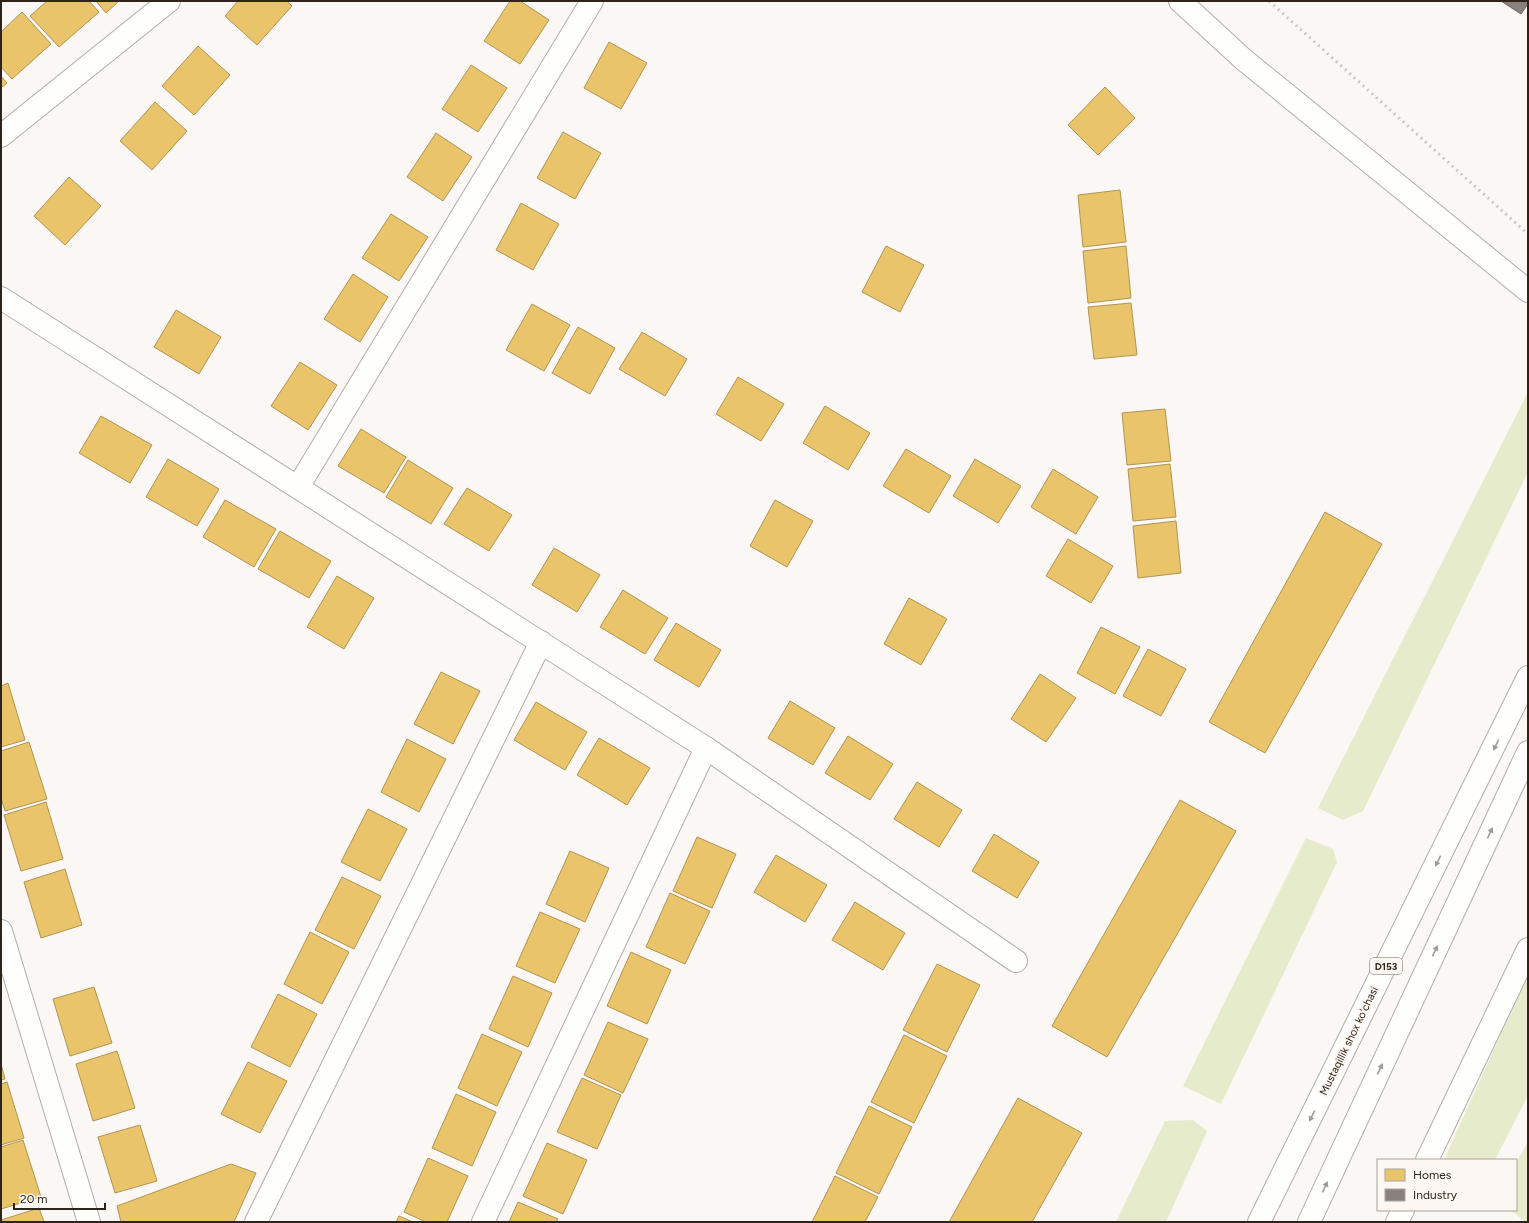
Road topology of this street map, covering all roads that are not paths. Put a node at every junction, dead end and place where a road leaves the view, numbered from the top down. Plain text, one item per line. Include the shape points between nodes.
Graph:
1 (169, 1) edge
2 (592, 1) edge
3 (1180, 1) edge
4 (1, 136) edge
5 (1528, 291) edge
6 (1, 298) edge
7 (298, 487) junction
8 (541, 642) junction
9 (1528, 677) edge
10 (706, 748) junction
11 (1528, 752) edge
12 (1, 931) edge
13 (1528, 949) edge
14 (1016, 961) dead end
15 (1427, 1159) edge
16 (1402, 1211) edge
17 (89, 1222) edge
18 (256, 1222) edge
19 (483, 1222) edge
20 (1259, 1222) edge
21 (1309, 1222) edge
22 (1397, 1222) edge

1 - 4 street
2 - 7 street
3 - 5 street via 1244,60
6 - 7 street
7 - 8 street
8 - 10 street
8 - 18 street
9 -> 20 street, Mustaqillik shox ko'chasi / D153
10 - 14 street
10 - 19 street
21 -> 11 street
12 - 17 street
13 - 15 street
16 - 22 street

